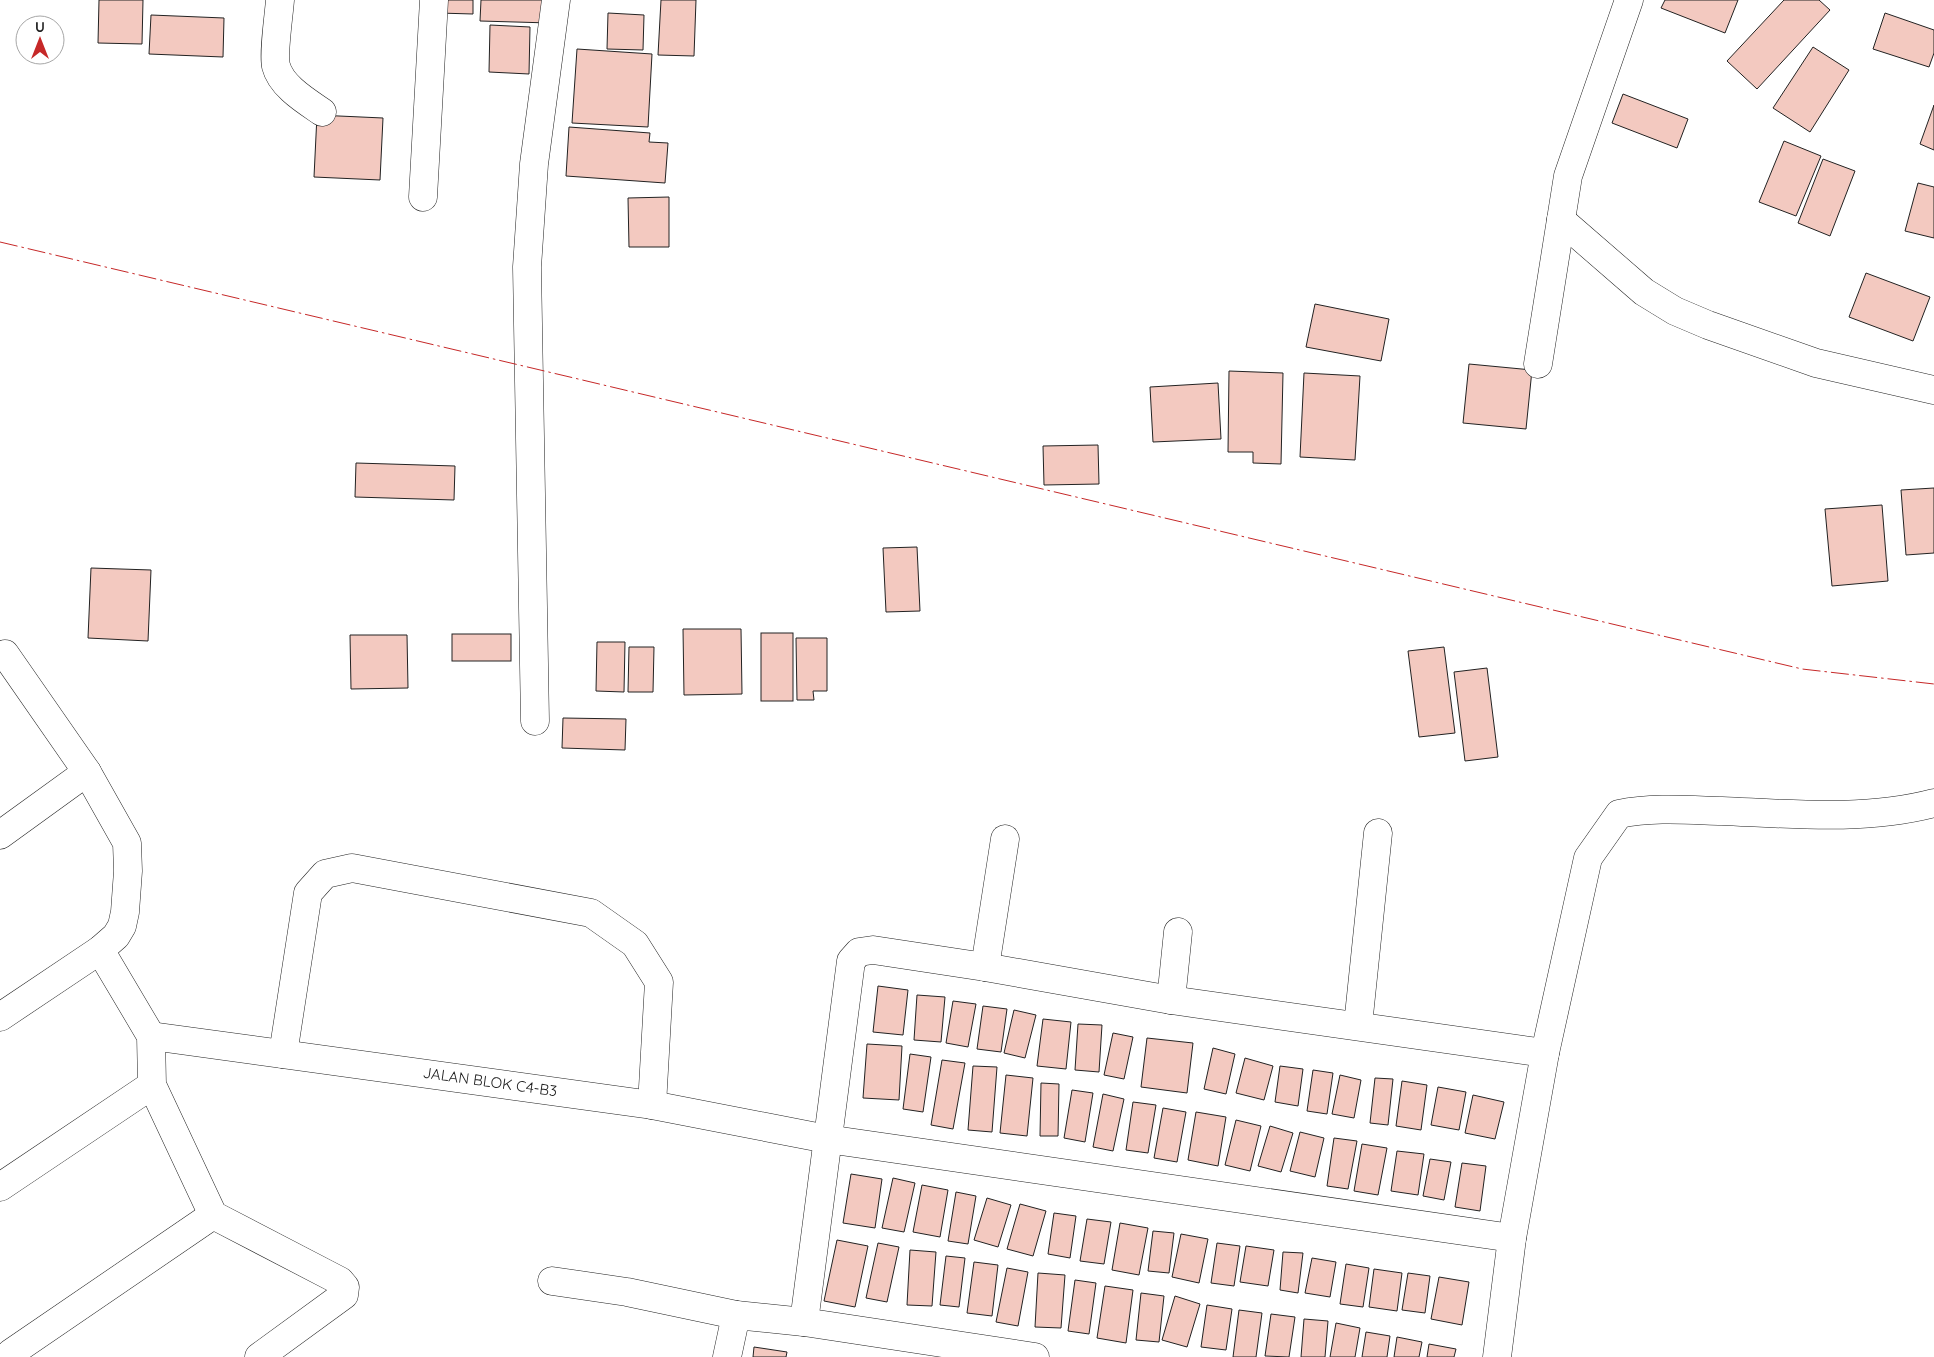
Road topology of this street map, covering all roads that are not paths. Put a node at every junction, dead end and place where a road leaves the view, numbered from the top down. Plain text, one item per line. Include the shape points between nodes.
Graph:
1 (280, 0) edge
2 (434, 0) edge
3 (556, 0) edge
4 (1629, 0) edge
5 (322, 112) dead end
6 (423, 197) dead end
7 (1561, 220) junction
8 (1538, 364) dead end
9 (1934, 390) edge
10 (2, 653) edge
11 (535, 721) dead end
12 (87, 772) junction
13 (1934, 802) edge
14 (1378, 833) dead end
15 (0, 835) edge
16 (1005, 839) dead end
17 (1178, 932) dead end
18 (100, 950) junction
19 (985, 967) junction
20 (1171, 1000) junction
21 (0, 1017) edge
22 (1358, 1025) junction
23 (150, 1036) junction
24 (1545, 1053) junction
25 (283, 1054) junction
26 (152, 1085) junction
27 (652, 1104) junction
28 (827, 1139) junction
29 (0, 1187) edge
30 (213, 1215) junction
31 (1512, 1238) junction
32 (552, 1281) dead end
33 (736, 1315) junction
34 (804, 1322) junction
35 (11, 1353) dead end
36 (259, 1357) edge
37 (727, 1357) edge
38 (1035, 1357) edge
39 (1497, 1357) edge

1 - 5 street via 276,66 298,95
2 - 6 street
3 - 11 street via 534,164 527,266
4 - 7 street via 1568,176
7 - 8 street
7 - 9 street via 1644,292 1675,311 1816,363
10 - 12 street
12 - 15 street
12 - 18 street via 127,843 128,871 122,926
13 - 24 street via 1904,811 1820,815 1684,809 1620,814 1588,858
14 - 22 street
16 - 19 street
17 - 20 street
18 - 21 street
18 - 23 street
19 - 20 street
19 - 28 street via 873,950 859,952 851,961
20 - 22 street
22 - 24 street
23 - 25 street, JALAN BLOK C4-B3
23 - 26 street
24 - 31 street
25 - 27 street, JALAN BLOK C4-B3
25 - 27 street via 308,893 325,874 352,868 591,913 635,944 659,982
26 - 29 street
26 - 30 street
27 - 28 street, JALAN BLOK C4-B3
28 - 31 street, JALAN BLOK C4-B3
28 - 34 street
30 - 35 street
30 - 36 street via 340,1281 345,1287 344,1295
31 - 39 street
32 - 33 street via 627,1292
33 - 34 street
33 - 37 street
34 - 38 street

